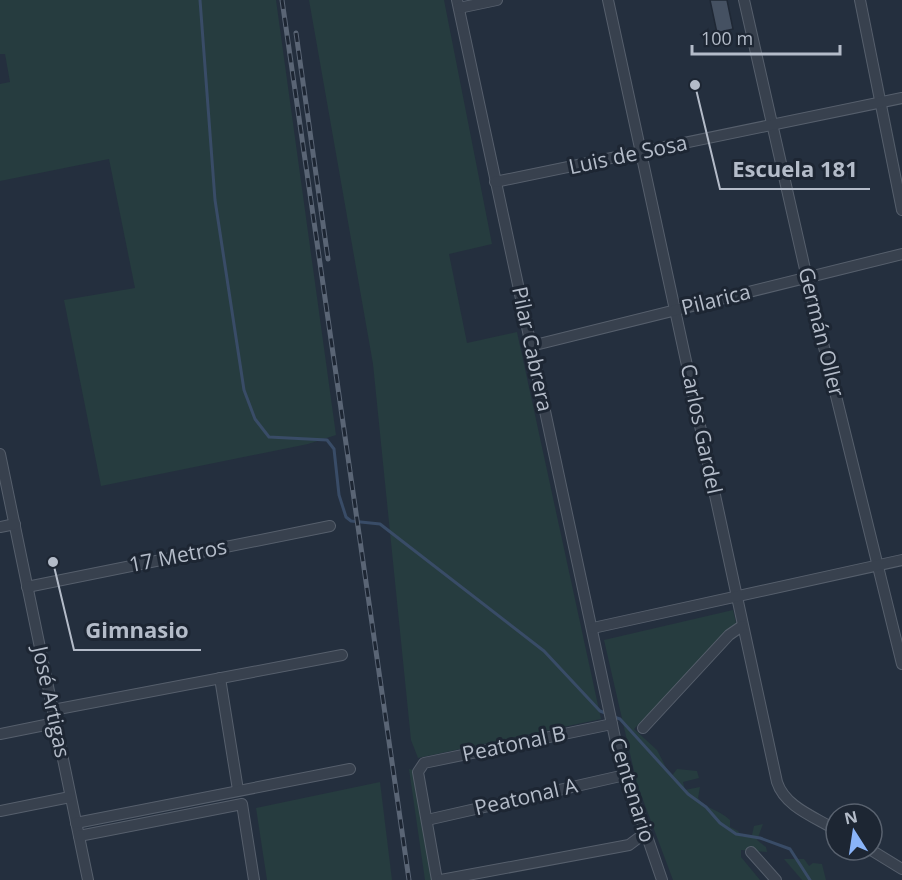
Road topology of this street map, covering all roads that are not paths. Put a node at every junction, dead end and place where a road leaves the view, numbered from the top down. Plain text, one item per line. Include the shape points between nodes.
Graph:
1 (497, 0) edge
2 (608, 0) edge
3 (744, 0) edge
4 (860, 0) edge
5 (458, 4) edge
6 (902, 98) edge
7 (882, 102) junction
8 (771, 126) junction
9 (643, 151) junction
10 (495, 182) junction
11 (902, 210) edge
12 (902, 254) edge
13 (807, 278) junction
14 (676, 309) junction
15 (531, 346) junction
16 (0, 454) edge
17 (15, 524) junction
18 (330, 526) dead end
19 (0, 527) edge
20 (902, 560) edge
21 (879, 565) junction
22 (27, 587) junction
23 (736, 597) junction
24 (742, 626) junction
25 (593, 628) junction
26 (342, 655) dead end
27 (902, 664) edge
28 (220, 678) junction
29 (607, 699) joint
30 (52, 710) junction
31 (612, 722) junction
32 (55, 723) junction
33 (643, 728) dead end
34 (0, 734) edge
35 (350, 769) dead end
36 (625, 775) junction
37 (238, 790) junction
38 (70, 796) junction
39 (0, 811) edge
40 (427, 820) junction
41 (76, 823) junction
42 (824, 823) edge
43 (645, 833) junction
44 (79, 836) junction
45 (751, 852) dead end
46 (884, 858) edge
47 (902, 869) edge
48 (88, 880) edge
49 (254, 880) edge
50 (439, 880) edge
51 (662, 880) edge
52 (776, 880) edge

1 - 5 street
2 - 9 street, Carlos Gardel
3 - 8 street, Germán Oller
4 - 7 street
5 - 10 street, Pilar Cabrera
6 - 7 street, Luis de Sosa
7 - 8 street, Luis de Sosa
7 - 11 street
8 - 9 street, Luis de Sosa
8 - 13 street, Germán Oller
9 - 10 street, Luis de Sosa
9 - 14 street, Carlos Gardel
10 - 15 street, Pilar Cabrera
12 - 13 street, Pilarica
13 - 14 street, Pilarica
13 - 21 street, Germán Oller
14 - 15 street, Pilarica
14 - 23 street, Carlos Gardel
15 - 25 street, Pilar Cabrera
16 - 17 street, José Artigas
17 - 19 street
17 - 22 street, José Artigas
18 - 22 street, 17 Metros
20 - 21 street
21 - 23 street
21 - 27 street, Germán Oller
22 - 30 street, José Artigas
23 - 24 street, Carlos Gardel
23 - 25 street
24 - 33 street via 729,635
24 - 42 street, Carlos Gardel via 780,793
25 - 29 street, Pilar Cabrera
26 - 28 street
28 - 30 street
28 - 37 street
29 - 31 street, Centenario
30 - 32 street, José Artigas
31 - 36 street, Centenario
31 - 40 street, Peatonal B via 424,763 419,768
32 - 34 street
32 - 38 street, José Artigas
35 - 37 street
36 - 40 street, Peatonal A
36 - 43 street, Centenario
37 - 41 street
38 - 39 street
38 - 41 street, José Artigas
40 - 50 street
41 - 44 street, José Artigas
43 - 50 street via 629,845
43 - 51 street, Centenario
44 - 48 street, José Artigas
44 - 49 street via 242,804
45 - 52 street
46 - 47 street

